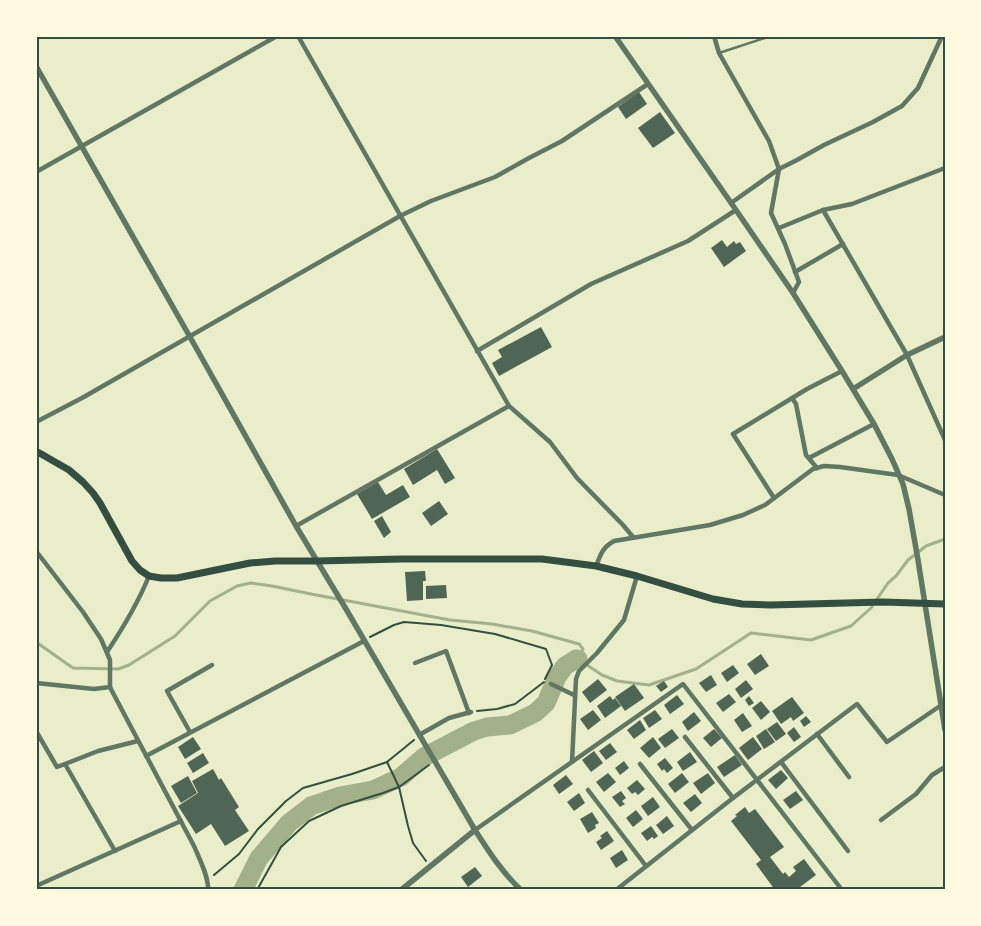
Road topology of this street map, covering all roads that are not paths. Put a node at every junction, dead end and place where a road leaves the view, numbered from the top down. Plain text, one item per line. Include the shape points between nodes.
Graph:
1 (277, 36) edge
2 (298, 36) edge
3 (615, 36) edge
4 (714, 36) edge
5 (771, 36) edge
6 (942, 36) edge
7 (719, 53) junction
8 (36, 66) edge
9 (648, 84) junction
10 (82, 148) junction
11 (945, 168) edge
12 (779, 169) junction
13 (36, 172) edge
14 (731, 203) junction
15 (736, 210) junction
16 (823, 210) junction
17 (400, 216) junction
18 (779, 228) junction
19 (843, 244) junction
20 (795, 272) junction
21 (793, 293) junction
22 (190, 337) junction
23 (945, 337) edge
24 (477, 351) junction
25 (907, 355) junction
26 (842, 371) junction
27 (853, 389) junction
28 (792, 398) junction
29 (509, 406) junction
30 (36, 422) edge
31 (874, 424) junction
32 (945, 440) edge
33 (36, 451) edge
34 (809, 458) junction
35 (817, 468) junction
36 (898, 475) junction
37 (945, 495) edge
38 (774, 498) junction
39 (296, 526) junction
40 (633, 537) junction
41 (36, 551) edge
42 (317, 561) junction
43 (596, 566) junction
44 (148, 576) junction
45 (637, 576) junction
46 (924, 603) junction
47 (945, 604) edge
48 (364, 641) junction
49 (107, 652) junction
50 (415, 663) dead end
51 (212, 665) dead end
52 (36, 683) edge
53 (551, 684) road end
54 (110, 686) junction
55 (574, 695) junction
56 (940, 706) junction
57 (945, 730) edge
58 (36, 731) edge
59 (190, 732) junction
60 (419, 734) junction
61 (817, 734) junction
62 (685, 737) dead end
63 (138, 741) junction
64 (146, 756) junction
65 (572, 762) junction
66 (781, 762) junction
67 (65, 764) junction
68 (640, 764) dead end
69 (945, 767) edge
70 (849, 776) dead end
71 (757, 780) junction
72 (588, 790) dead end
73 (733, 798) junction
74 (881, 820) dead end
75 (181, 821) junction
76 (475, 830) junction
77 (692, 830) junction
78 (115, 851) junction
79 (848, 851) dead end
80 (646, 866) junction
81 (36, 886) edge
82 (208, 890) edge
83 (401, 890) edge
84 (521, 890) edge
85 (616, 890) edge
86 (842, 890) edge

1 - 10 street
2 - 17 street
3 - 9 street
4 - 7 street
5 - 7 lane
6 - 12 street via 918,88 902,106
7 - 12 street via 769,141
8 - 10 street
9 - 14 street
9 - 17 street via 562,141 495,177
10 - 13 street
10 - 22 street
11 - 16 street via 852,204
12 - 14 street
12 - 18 street via 772,213
14 - 15 street
15 - 21 street
15 - 24 street via 688,241 590,284
16 - 18 street
16 - 19 street
17 - 22 street
17 - 24 street
18 - 20 street
19 - 20 street
19 - 25 street
20 - 21 street via 799,282
21 - 26 street
22 - 30 street
22 - 39 street
23 - 25 street
24 - 29 street
25 - 27 street
25 - 32 street
26 - 27 street
26 - 28 street
27 - 31 street
28 - 34 street
28 - 38 street via 733,434
29 - 39 street
29 - 40 street via 550,442 577,478
31 - 34 street
31 - 36 street
33 - 44 main road via 69,470 93,493 132,561
34 - 35 street
35 - 36 street via 840,467
35 - 38 street
36 - 37 street
36 - 46 street via 909,509
38 - 40 street via 744,514 710,525
39 - 42 street
40 - 43 street via 607,545
41 - 49 street via 93,626
42 - 43 main road via 542,559
42 - 44 main road via 250,563 177,578
42 - 48 street
43 - 45 main road
44 - 49 street via 123,628
45 - 46 main road via 713,599 742,604
45 - 55 street via 624,620 579,671
46 - 47 main road
46 - 56 street
48 - 59 street
48 - 60 street
49 - 54 street
50 - 60 street via 446,651 471,712 449,718
51 - 59 street via 167,691
52 - 54 street via 94,689
53 - 55 street
54 - 63 street
55 - 65 street
56 - 57 street
56 - 61 street via 887,742 856,704
58 - 67 street via 57,767
59 - 64 street
60 - 76 street
61 - 66 street
61 - 70 street
62 - 73 street
63 - 64 street
63 - 67 street
64 - 75 street
65 - 71 street via 683,684
65 - 76 street
66 - 71 street
66 - 79 street
67 - 78 street
68 - 77 street
69 - 74 street
71 - 73 street
71 - 86 street
72 - 80 street
73 - 77 street
75 - 78 street
75 - 82 street via 194,846
76 - 83 street
76 - 84 street via 492,857
77 - 80 street
78 - 81 street
80 - 85 street

